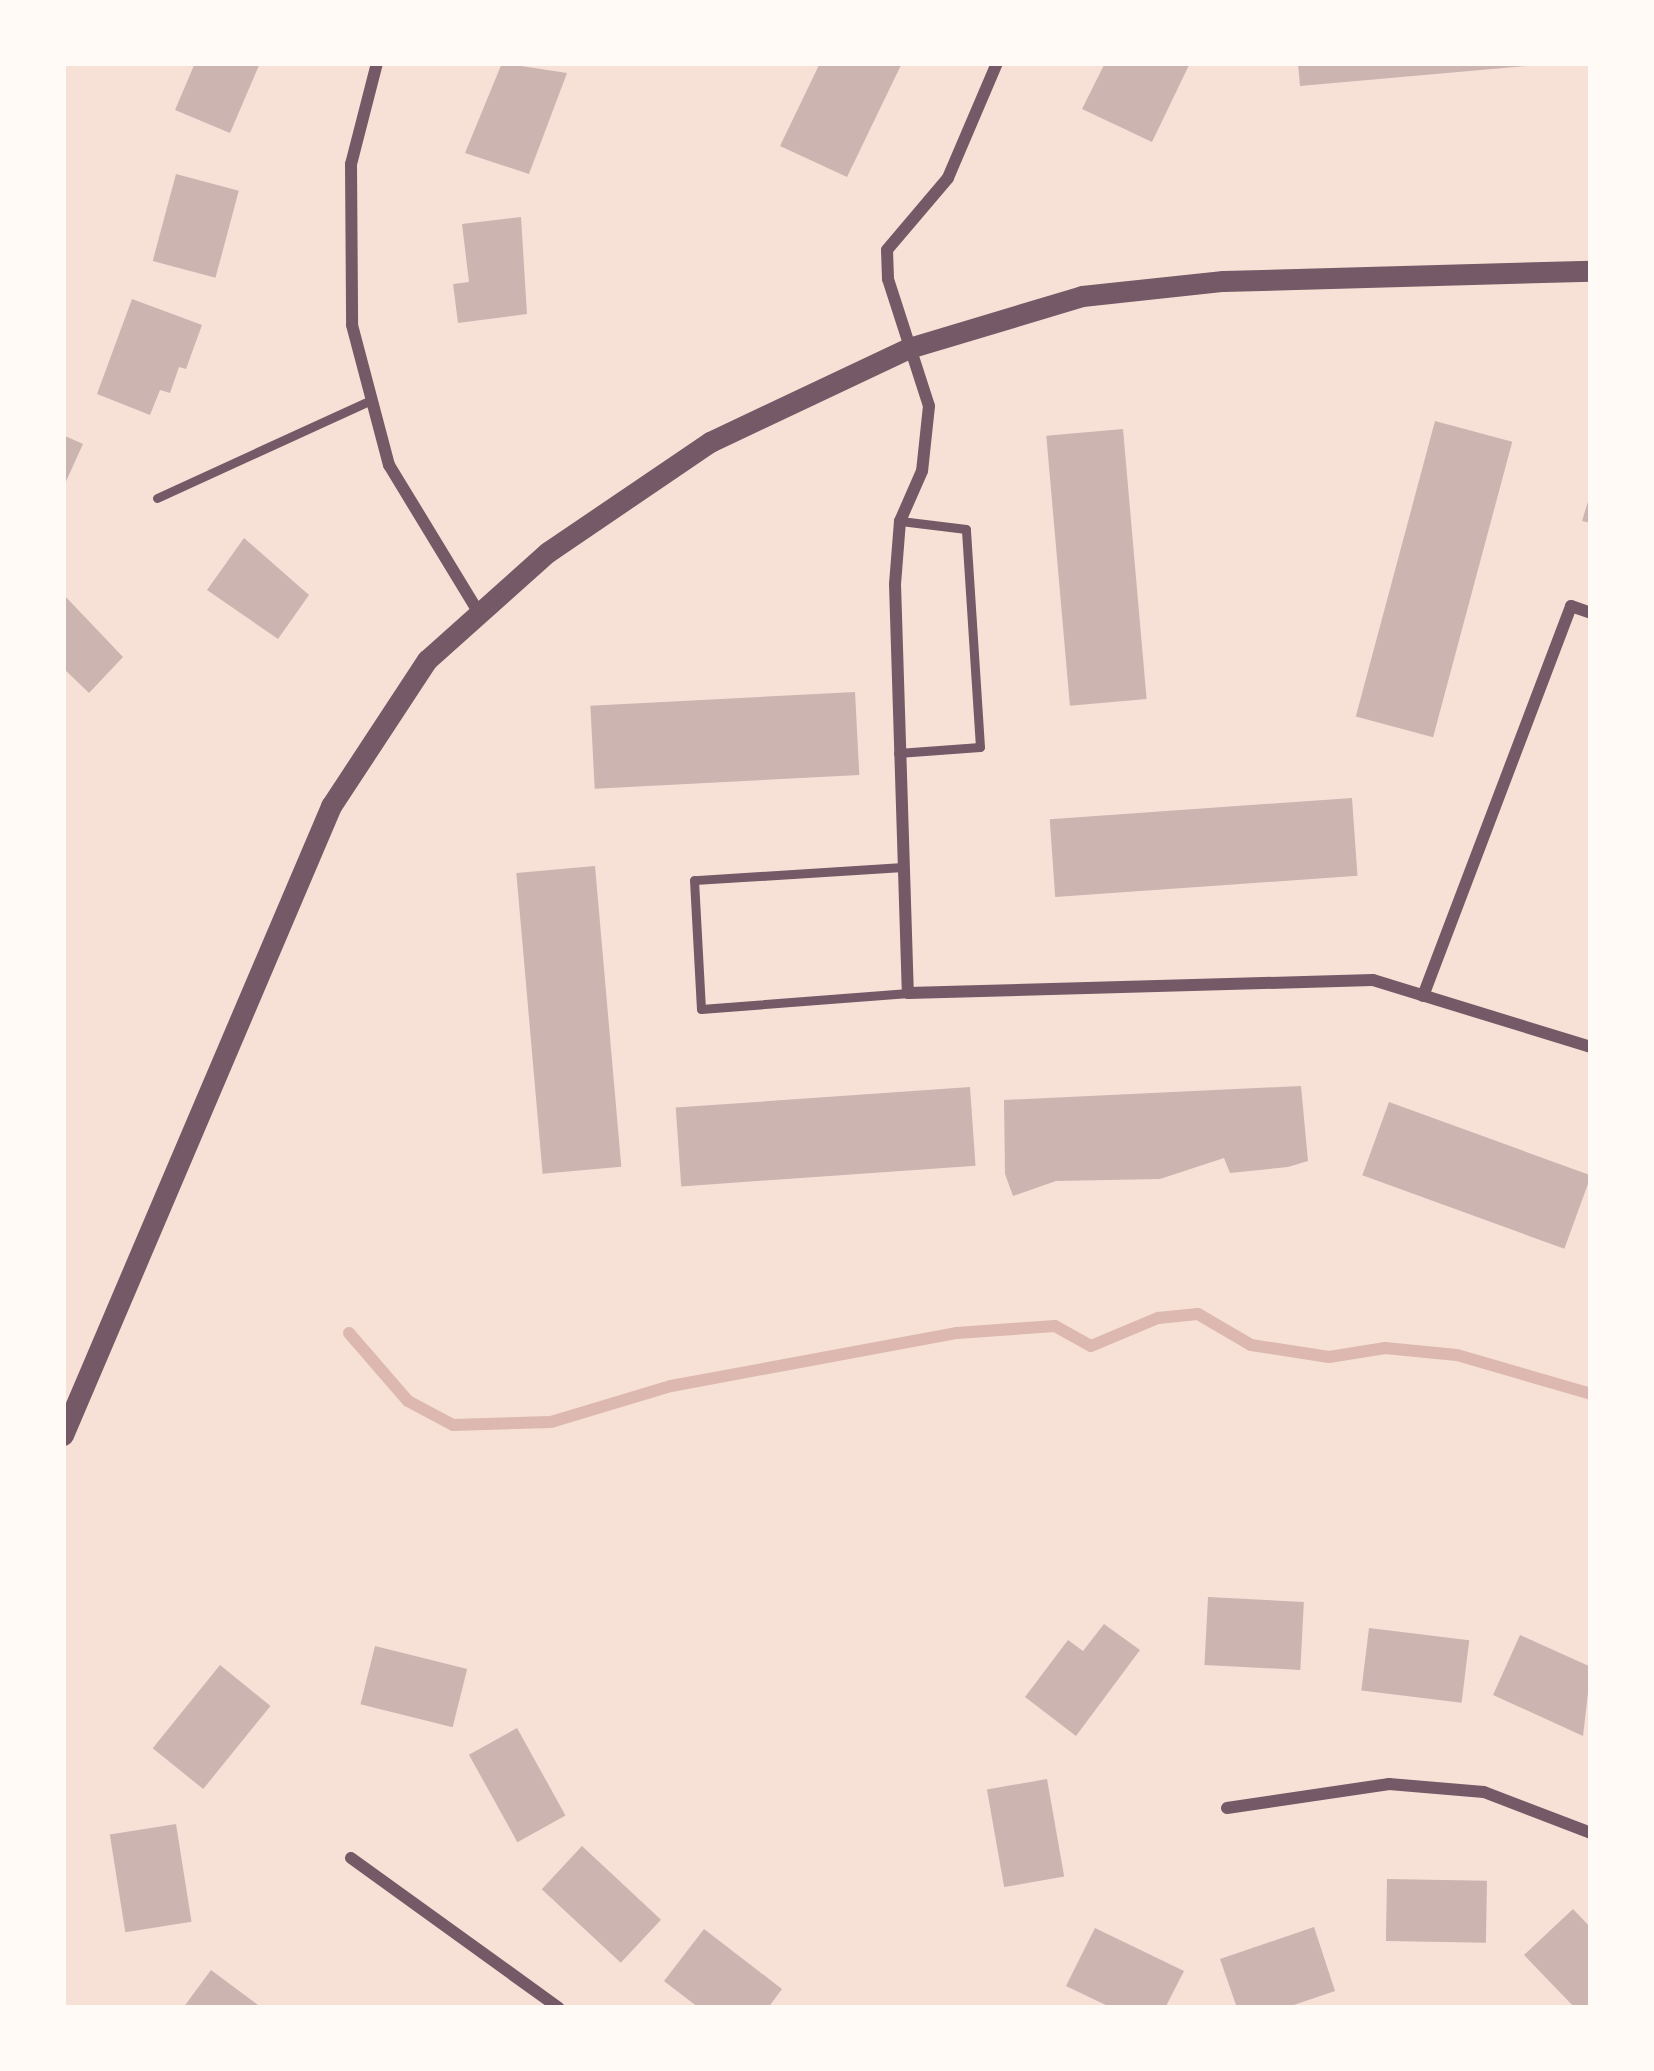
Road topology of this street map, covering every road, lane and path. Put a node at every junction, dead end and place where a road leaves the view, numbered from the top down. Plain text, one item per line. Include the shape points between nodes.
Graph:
1 (377, 63) edge
2 (997, 63) edge
3 (1591, 271) edge
4 (909, 348) junction
5 (368, 402) junction
6 (158, 498) dead end
7 (900, 521) junction
8 (1591, 613) edge
9 (479, 614) junction
10 (898, 753) junction
11 (903, 867) junction
12 (908, 993) junction
13 (1424, 996) junction
14 (1591, 1046) edge
15 (63, 1435) edge
16 (1227, 1808) dead end
17 (1591, 1833) edge
18 (351, 1858) dead end
19 (559, 2008) edge

1 - 5 street via 351,164 348,214 350,313
2 - 4 street via 947,178 886,250
3 - 4 street via 1223,281 1082,296
4 - 7 street via 929,406 922,471
4 - 9 street via 710,442 548,552
5 - 6 lane
5 - 9 street via 426,538
7 - 10 street
7 - 10 lane via 966,530 980,746
8 - 13 street via 1571,606
9 - 15 street via 427,660 331,806
10 - 11 street
11 - 12 street
11 - 12 lane via 694,880 701,1009
12 - 13 street via 1373,980
13 - 14 street
16 - 17 street via 1389,1784 1484,1792
18 - 19 street

